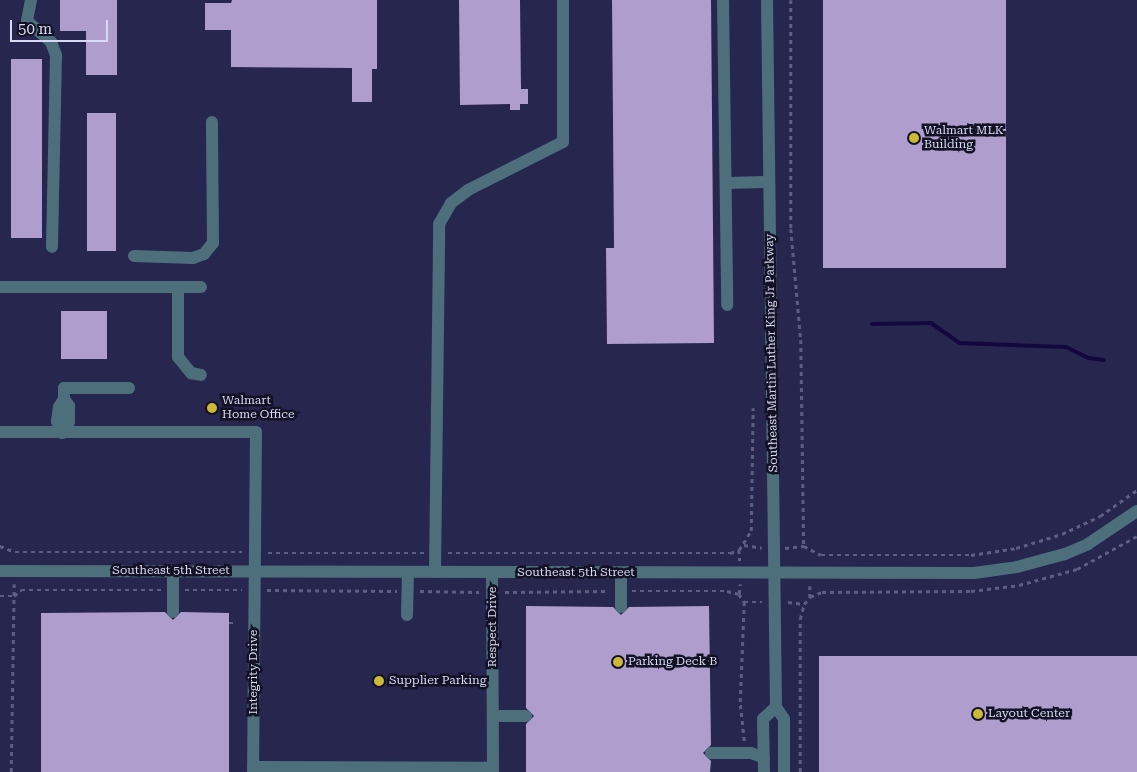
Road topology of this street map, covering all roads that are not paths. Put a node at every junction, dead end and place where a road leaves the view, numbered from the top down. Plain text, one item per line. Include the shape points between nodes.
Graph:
1 (31, 0) edge
2 (563, 0) edge
3 (723, 0) edge
4 (766, 0) edge
5 (212, 122) dead end
6 (769, 182) junction
7 (727, 183) junction
8 (52, 247) dead end
9 (134, 256) dead end
10 (0, 286) edge
11 (178, 287) junction
12 (201, 287) dead end
13 (727, 305) dead end
14 (200, 375) dead end
15 (129, 388) dead end
16 (0, 432) edge
17 (62, 432) junction
18 (1137, 511) edge
19 (0, 571) edge
20 (173, 571) junction
21 (254, 572) junction
22 (408, 572) junction
23 (434, 572) junction
24 (492, 572) junction
25 (621, 573) junction
26 (775, 574) junction
27 (621, 607) dead end
28 (173, 612) dead end
29 (407, 615) dead end
30 (776, 707) junction
31 (493, 716) junction
32 (526, 716) dead end
33 (711, 753) dead end
34 (764, 758) junction
35 (253, 769) edge
36 (493, 770) edge
37 (764, 772) edge
38 (784, 772) edge

1 - 8 street via 27,21 51,42 56,55
2 - 23 street via 563,142 468,190 451,203 440,224
3 - 7 street
4 - 6 street, Southeast Martin Luther King Jr Parkway
5 - 9 street via 213,243 204,254 193,258
6 - 7 street
6 - 26 street, Southeast Martin Luther King Jr Parkway
7 - 13 street
10 - 11 street
11 - 12 street
11 - 14 street via 178,357 191,373
15 - 17 street via 64,388 69,422
16 - 17 street
17 - 21 street, Integrity Drive via 256,432
18 - 26 street, Southeast 5th Street via 1088,544 1017,567 954,574
19 - 20 street, Southeast 5th Street
20 - 21 street, Southeast 5th Street
20 - 28 street
21 - 22 street, Southeast 5th Street
21 - 35 street, Integrity Drive
22 - 23 street, Southeast 5th Street
22 - 29 street
23 - 24 street, Southeast 5th Street
24 - 25 street, Southeast 5th Street
24 - 31 street, Respect Drive
25 - 26 street, Southeast 5th Street
25 - 27 street
26 - 30 street, Southeast Martin Luther King Jr Parkway
30 - 34 street via 763,719
30 - 38 street, Southeast Martin Luther King Jr Parkway via 784,720
31 - 32 street
31 - 36 street, Respect Drive
33 - 34 street via 751,753
34 - 37 street
35 - 36 street

